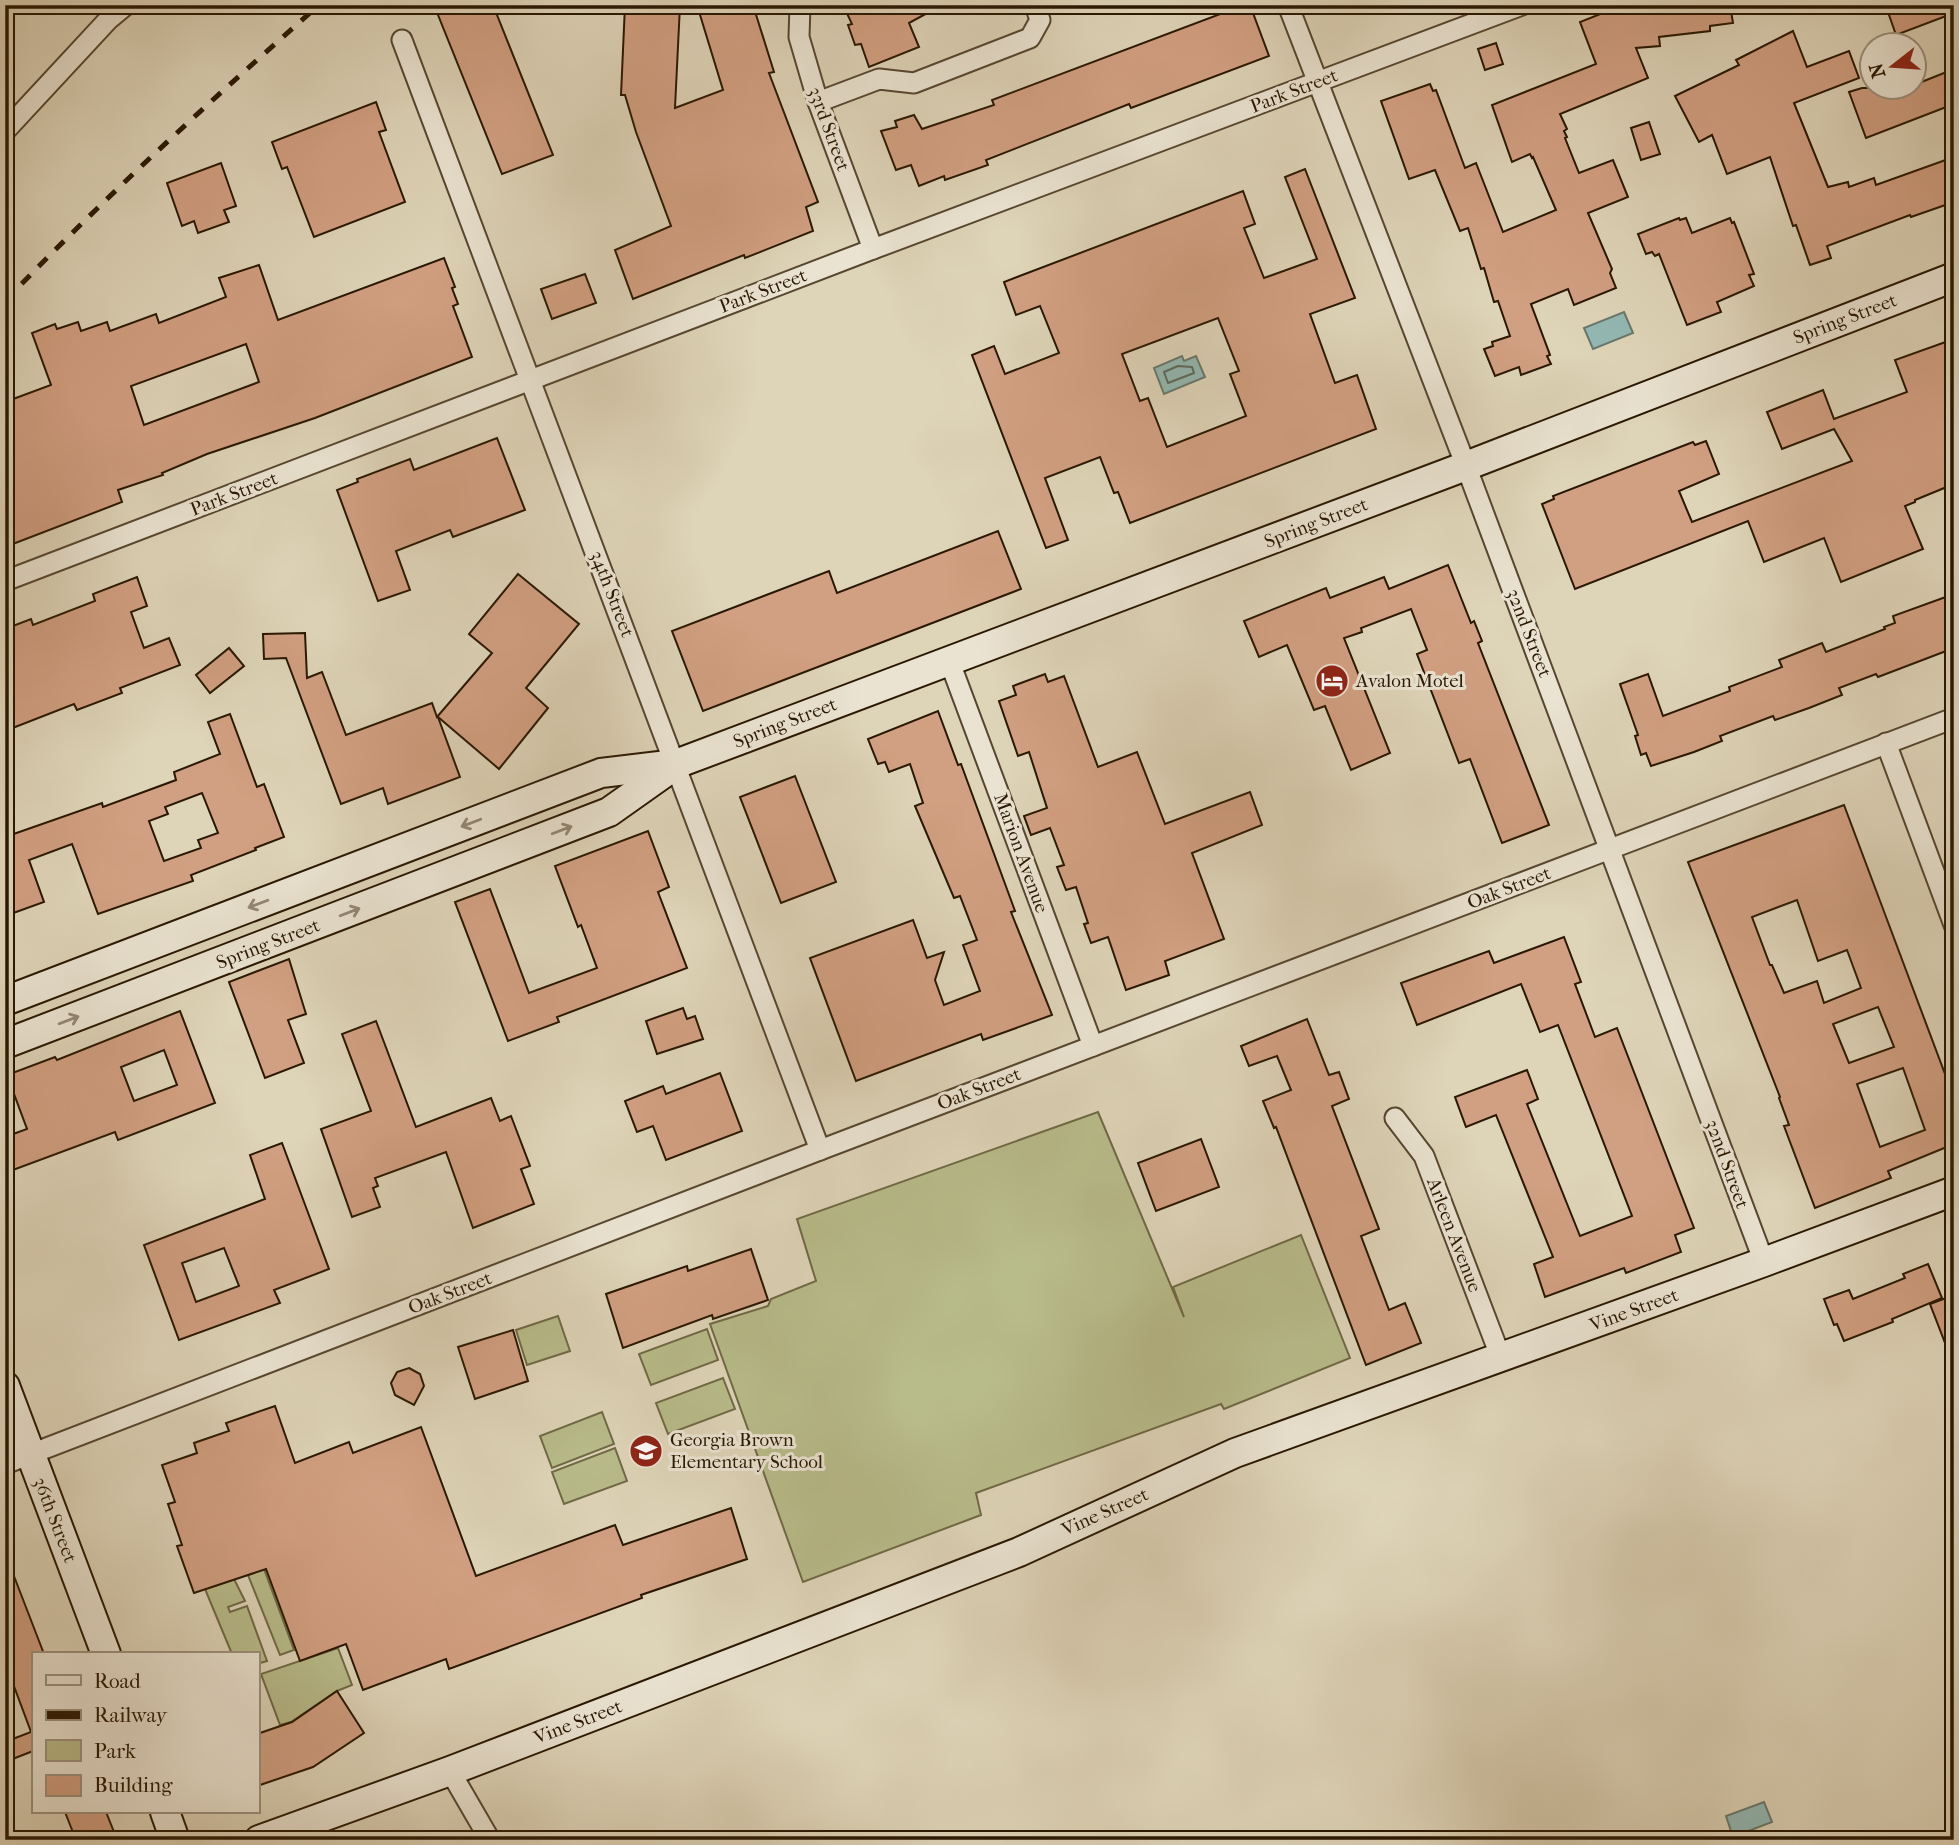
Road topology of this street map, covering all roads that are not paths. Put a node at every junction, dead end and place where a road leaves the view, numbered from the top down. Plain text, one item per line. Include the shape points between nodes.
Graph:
1 (125, 5) edge
2 (800, 5) edge
3 (1035, 5) edge
4 (1288, 5) edge
5 (1522, 5) edge
6 (402, 40) dead end
7 (1318, 82) junction
8 (818, 102) junction
9 (5, 131) edge
10 (873, 249) junction
11 (1954, 277) edge
12 (530, 381) junction
13 (1466, 466) junction
14 (5, 580) edge
15 (949, 660) junction
16 (1954, 718) edge
17 (1886, 743) junction
18 (676, 764) junction
19 (1611, 849) junction
20 (1954, 925) edge
21 (5, 1001) edge
22 (5, 1044) edge
23 (1093, 1046) junction
24 (1395, 1118) dead end
25 (820, 1150) junction
26 (1954, 1191) edge
27 (1764, 1262) junction
28 (1501, 1358) junction
29 (5, 1386) edge
30 (18, 1459) edge
31 (105, 1652) edge
32 (450, 1771) junction
33 (166, 1814) edge
34 (175, 1840) edge
35 (259, 1840) edge
36 (490, 1840) edge

1 - 9 street
2 - 8 street, 33rd Street via 799,37
3 - 8 street via 1040,20 1030,38 914,83 878,79
4 - 7 street, 32nd Street
5 - 7 street, Park Street
6 - 12 street, 34th Street
7 - 10 street, Park Street
7 - 13 street, 32nd Street
8 - 10 street, 33rd Street
10 - 12 street, Park Street
11 - 13 main road, Spring Street
12 - 14 street, Park Street
12 - 18 street, 34th Street
13 - 15 main road, Spring Street
13 - 19 street, 32nd Street
15 - 18 main road, Spring Street
15 - 23 street, Marion Avenue
16 - 17 street, Oak Street
17 - 19 street, Oak Street
17 - 20 street
18 -> 21 main road, Spring Street via 601,773
22 -> 18 main road, Spring Street via 609,812
18 - 25 street, 34th Street
19 - 23 street, Oak Street
19 - 27 street, 32nd Street
23 - 25 street, Oak Street
24 - 28 street, Arleen Avenue via 1424,1156
25 - 30 street, Oak Street
26 - 27 main road, Vine Street
27 - 28 main road, Vine Street
28 - 32 main road, Vine Street via 1235,1453 1018,1552
29 - 30 main road, 36th Street
30 - 31 main road, 36th Street
32 - 35 main road, Vine Street
32 - 36 street
33 - 34 main road

